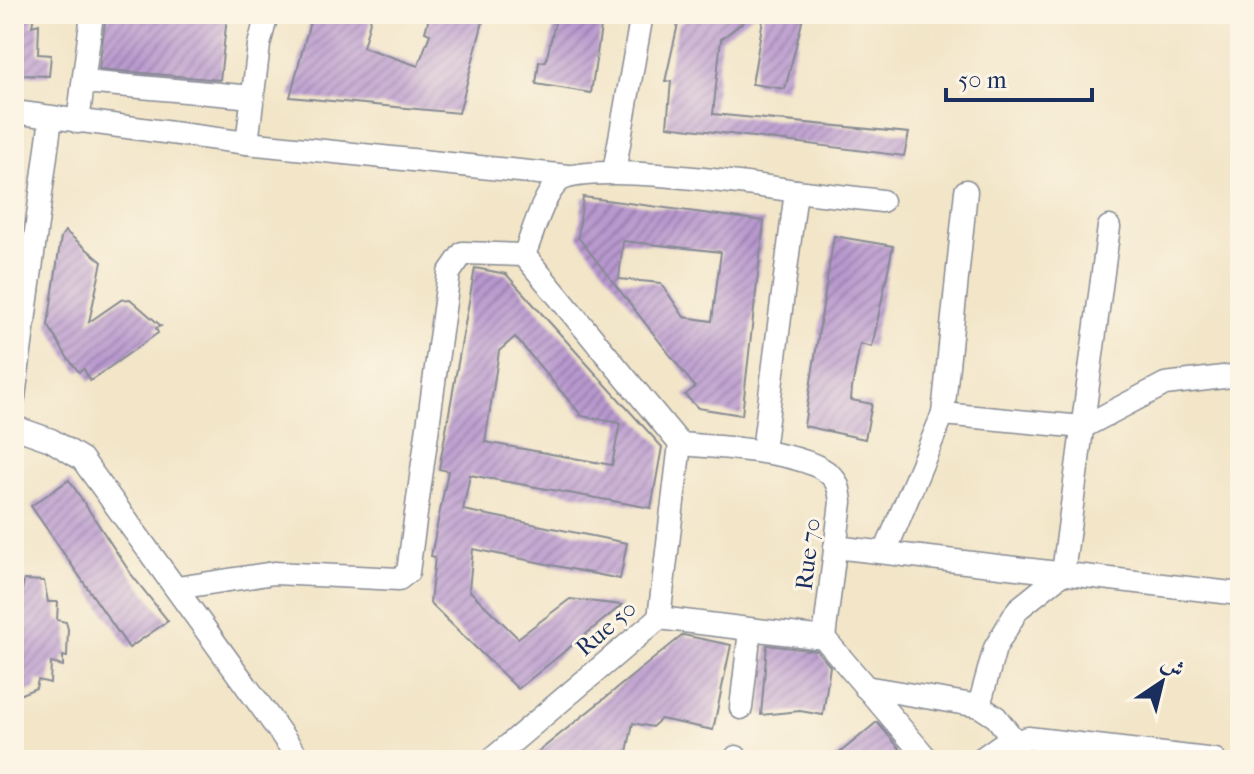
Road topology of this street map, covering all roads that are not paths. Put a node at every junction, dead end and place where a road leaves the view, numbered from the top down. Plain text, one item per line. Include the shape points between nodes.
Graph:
1 (82, 14) edge
2 (92, 14) edge
3 (642, 14) edge
4 (264, 15) edge
5 (84, 82) junction
6 (253, 97) junction
7 (14, 112) edge
8 (67, 120) junction
9 (247, 143) junction
10 (614, 172) junction
11 (568, 176) junction
12 (796, 191) junction
13 (966, 191) dead end
14 (882, 201) dead end
15 (1109, 227) dead end
16 (524, 255) junction
17 (1240, 375) edge
18 (14, 397) edge
19 (943, 414) junction
20 (14, 427) edge
21 (1083, 427) junction
22 (680, 444) junction
23 (763, 451) junction
24 (835, 547) junction
25 (885, 552) junction
26 (1063, 573) junction
27 (177, 588) junction
28 (1240, 594) edge
29 (659, 618) junction
30 (750, 630) junction
31 (824, 638) junction
32 (865, 687) junction
33 (979, 706) junction
34 (741, 708) dead end
35 (1014, 740) junction
36 (300, 760) edge
37 (491, 760) edge
38 (928, 760) edge
39 (980, 760) edge
40 (1215, 760) edge

1 - 8 street
2 - 5 street
3 - 10 street
4 - 6 street
5 - 6 street
5 - 8 street
6 - 9 street
7 - 8 street
8 - 9 street
8 - 18 street
9 - 11 street
10 - 11 street
10 - 12 street
11 - 16 street via 551,192
12 - 14 street
12 - 23 street
13 - 19 street
15 - 21 street
16 - 22 street
16 - 27 street via 463,253 449,273 408,572 399,579 274,573
17 - 21 street via 1165,384
19 - 21 street
19 - 25 street
20 - 27 street via 82,459
21 - 26 street
22 - 23 street, Rue 70
22 - 29 street, Rue 50
23 - 24 street, Rue 70 via 818,466 836,481 841,502
24 - 25 street
24 - 31 street, Rue 70
25 - 26 street
26 - 28 street
26 - 33 street via 1018,609 995,648
27 - 36 street
29 - 30 street
29 - 37 street, Rue 50
30 - 31 street
30 - 34 street
31 - 32 street
32 - 33 street
32 - 38 street
33 - 35 street
35 - 39 street
35 - 40 street

